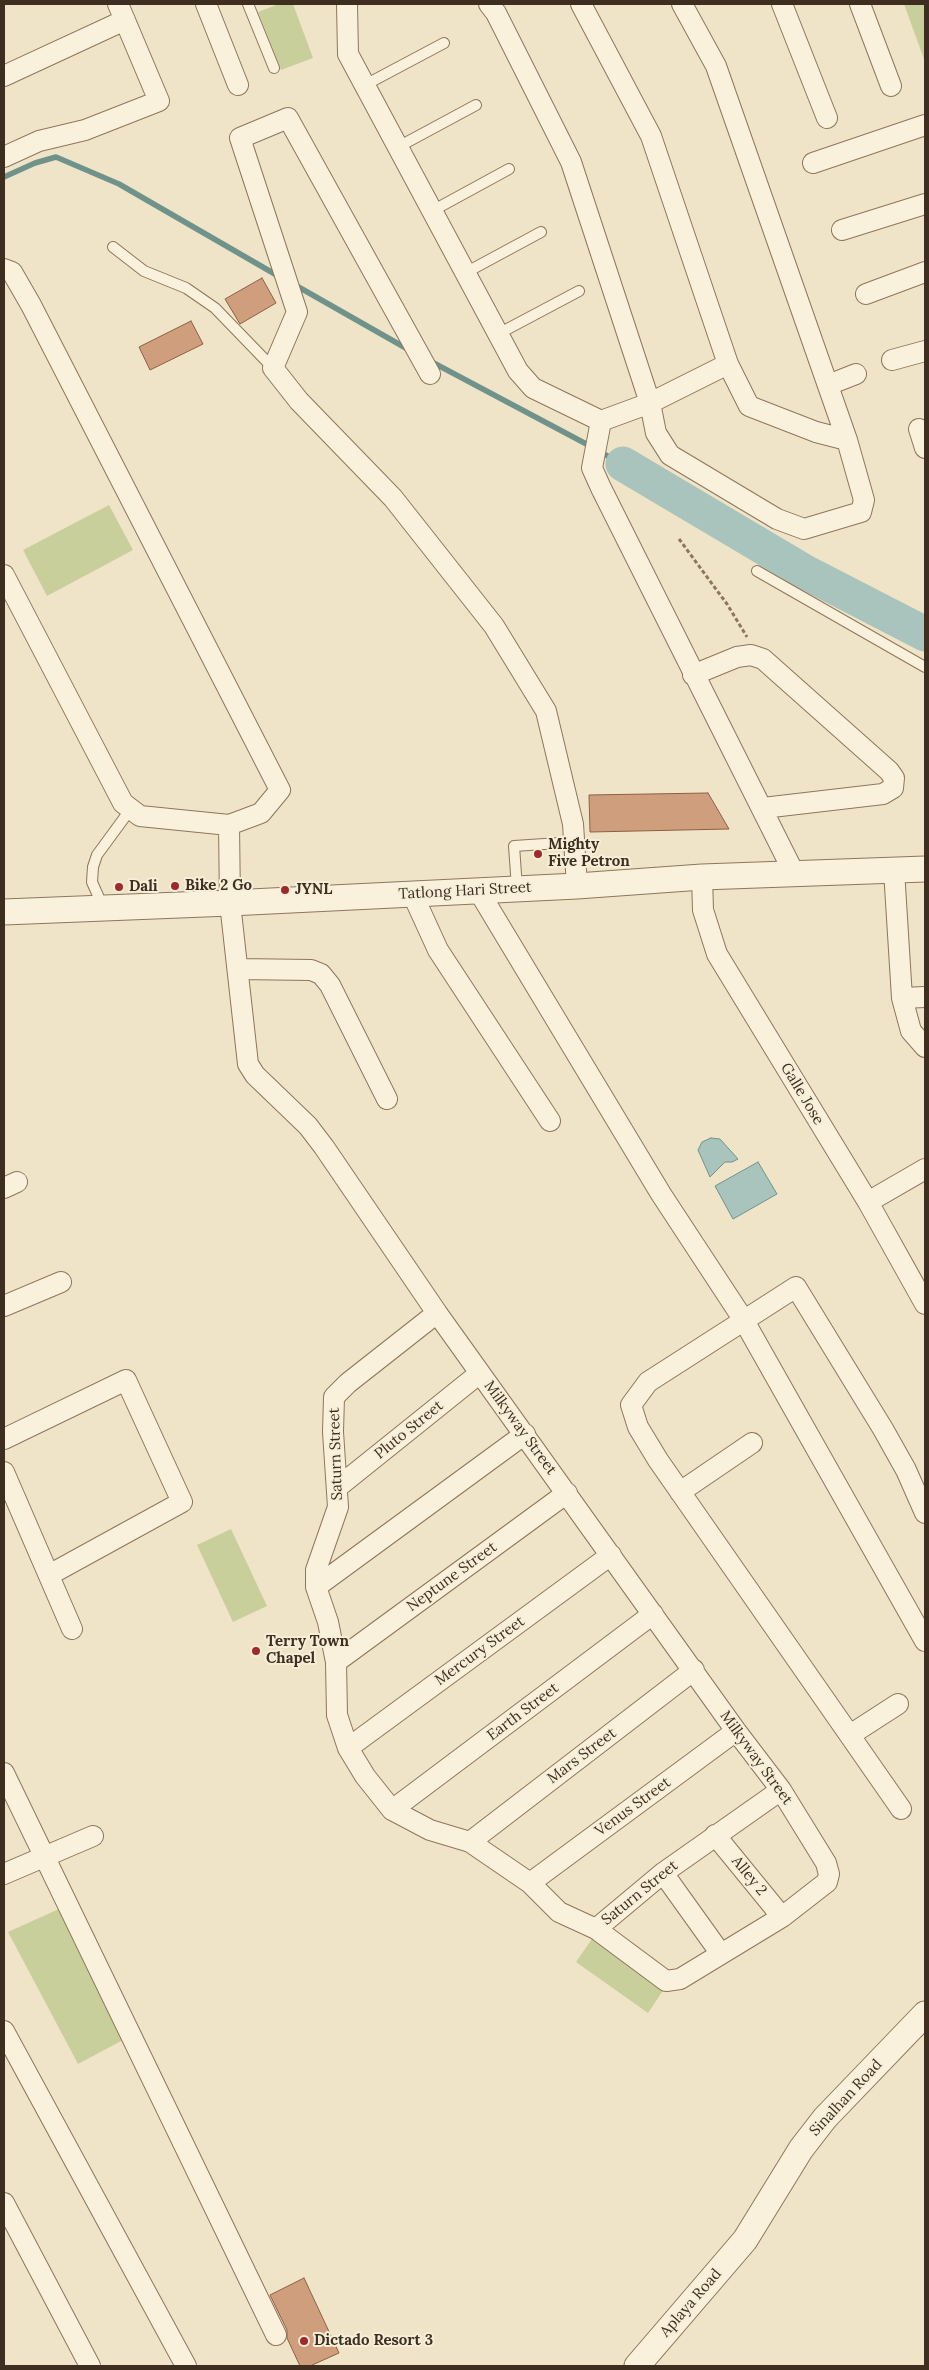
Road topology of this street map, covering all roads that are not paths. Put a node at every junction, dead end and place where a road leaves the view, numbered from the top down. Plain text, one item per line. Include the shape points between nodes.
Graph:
1 (206, 4) edge
2 (248, 4) edge
3 (347, 4) edge
4 (489, 4) edge
5 (581, 4) edge
6 (682, 4) edge
7 (860, 4) edge
8 (790, 6) edge
9 (122, 12) edge
10 (444, 43) dead end
11 (274, 68) dead end
12 (4, 76) edge
13 (238, 85) dead end
14 (365, 85) junction
15 (891, 86) dead end
16 (476, 105) dead end
17 (827, 118) dead end
18 (925, 125) edge
19 (398, 147) junction
20 (4, 157) edge
21 (813, 163) dead end
22 (510, 168) dead end
23 (925, 204) edge
24 (432, 211) junction
25 (842, 230) dead end
26 (541, 232) dead end
27 (112, 247) dead end
28 (4, 268) edge
29 (925, 272) edge
30 (466, 273) junction
31 (578, 291) dead end
32 (866, 294) dead end
33 (498, 334) junction
34 (925, 350) edge
35 (892, 360) dead end
36 (728, 364) junction
37 (273, 368) junction
38 (430, 374) dead end
39 (856, 374) dead end
40 (828, 385) junction
41 (650, 403) junction
42 (600, 428) junction
43 (917, 430) edge
44 (847, 440) junction
45 (925, 448) edge
46 (757, 571) dead end
47 (4, 575) edge
48 (925, 667) edge
49 (693, 675) junction
50 (763, 808) junction
51 (130, 810) junction
52 (229, 825) junction
53 (575, 842) junction
54 (925, 869) edge
55 (894, 870) junction
56 (795, 875) junction
57 (702, 876) junction
58 (577, 886) junction
59 (517, 888) junction
60 (478, 890) junction
61 (412, 893) junction
62 (230, 903) junction
63 (104, 908) junction
64 (4, 912) edge
65 (238, 969) junction
66 (925, 997) edge
67 (902, 998) junction
68 (925, 1047) edge
69 (387, 1099) dead end
70 (550, 1121) dead end
71 (925, 1169) edge
72 (868, 1202) junction
73 (61, 1282) dead end
74 (924, 1300) edge
75 (4, 1306) edge
76 (437, 1313) junction
77 (743, 1319) junction
78 (480, 1374) junction
79 (525, 1434) junction
80 (4, 1439) edge
81 (752, 1443) dead end
82 (4, 1472) edge
83 (338, 1487) junction
84 (680, 1492) junction
85 (567, 1493) junction
86 (925, 1513) edge
87 (611, 1555) junction
88 (49, 1575) junction
89 (316, 1587) junction
90 (653, 1614) junction
91 (72, 1629) dead end
92 (925, 1641) edge
93 (336, 1662) junction
94 (694, 1670) junction
95 (898, 1704) dead end
96 (736, 1731) junction
97 (850, 1735) junction
98 (348, 1748) junction
99 (4, 1774) edge
100 (781, 1790) junction
101 (902, 1809) dead end
102 (392, 1810) junction
103 (715, 1835) junction
104 (93, 1836) dead end
105 (470, 1842) junction
106 (45, 1857) junction
107 (663, 1873) junction
108 (4, 1874) edge
109 (530, 1883) junction
110 (782, 1917) junction
111 (596, 1929) junction
112 (722, 1954) junction
113 (925, 2014) edge
114 (4, 2031) edge
115 (4, 2203) edge
116 (746, 2240) joint
117 (276, 2335) dead end
118 (90, 2366) edge
119 (186, 2366) edge
120 (637, 2366) edge

1 - 13 street
2 - 11 lane
3 - 14 street via 348,54
4 - 41 street via 571,162
5 - 36 street via 651,136
6 - 40 street via 716,66
7 - 15 street
8 - 17 street
9 - 12 street
9 - 20 street via 159,101 85,130 39,141
10 - 14 lane
14 - 19 street
16 - 19 lane
18 - 21 street
19 - 24 street
22 - 24 lane
23 - 25 street
24 - 30 street
26 - 30 lane
27 - 37 lane via 144,271 186,288 215,308
28 - 52 street via 12,272 31,305 280,790 261,813
29 - 32 street
30 - 33 street
31 - 33 lane
33 - 42 street via 518,371 533,388
34 - 35 street
36 - 41 street
36 - 44 street via 749,406 816,432
37 - 38 street via 297,312 240,138 288,118
37 - 53 street via 299,401 393,498 494,626 546,711
39 - 40 street
40 - 44 street
41 - 42 street
41 - 44 street via 656,434 670,455 778,519 804,529 861,512 864,500
42 - 49 street via 592,468
43 - 45 street
46 - 48 lane
47 - 51 street via 123,803
49 - 50 street
49 - 50 street via 737,658 751,655 764,659 894,778 893,788 883,794
50 - 56 street
51 - 52 street via 140,816
51 - 63 lane via 97,855 93,867 92,882
52 - 62 street, Milkyway Street
53 - 58 street
53 - 59 lane via 514,846
54 - 55 street, Tatlong Hari Street
55 - 56 street, Tatlong Hari Street
55 - 67 street
56 - 57 street, Tatlong Hari Street
57 - 58 street, Tatlong Hari Street
57 - 72 street, Galle Jose via 704,910 717,954
58 - 59 street, Tatlong Hari Street
59 - 60 street, Tatlong Hari Street
60 - 61 street, Tatlong Hari Street
60 - 77 street via 661,1194
61 - 62 street, Tatlong Hari Street
61 - 70 street via 438,950
62 - 63 street, Tatlong Hari Street
62 - 65 street, Milkyway Street
63 - 64 street, Tatlong Hari Street
65 - 69 street via 311,970 321,974 330,985
65 - 76 street, Milkyway Street via 248,1064 255,1075 308,1126
66 - 67 street
67 - 68 street via 911,1031
71 - 72 street
72 - 74 street, Galle Jose
73 - 75 street
76 - 78 street, Milkyway Street
76 - 83 street, Saturn Street via 334,1397 332,1432
77 - 84 street via 648,1382 632,1405 638,1427
77 - 86 street via 796,1287 883,1429
77 - 92 street
78 - 79 street, Milkyway Street
78 - 83 street, Pluto Street
79 - 85 street, Milkyway Street
79 - 89 street
80 - 88 street via 126,1380 182,1502
81 - 84 street
82 - 88 street
83 - 89 street, Saturn Street via 338,1507 316,1570
84 - 97 street
85 - 87 street, Milkyway Street
85 - 93 street, Neptune Street
87 - 90 street, Milkyway Street
87 - 98 street, Mercury Street
88 - 91 street
89 - 93 street, Saturn Street via 328,1622
90 - 94 street, Milkyway Street
90 - 102 street, Earth Street
93 - 98 street, Saturn Street via 337,1715
94 - 96 street, Milkyway Street
94 - 105 street, Mars Street
95 - 97 street
96 - 100 street, Milkyway Street
96 - 109 street, Venus Street
97 - 101 street
98 - 102 street, Saturn Street
99 - 106 street
100 - 103 street, Saturn Street
100 - 110 street, Milkyway Street via 830,1874 827,1882
102 - 105 street, Saturn Street via 430,1830
103 - 107 street, Saturn Street
103 - 110 street, Alley 2
104 - 106 street
105 - 109 street, Saturn Street
106 - 108 street
106 - 117 street
107 - 111 street, Saturn Street
107 - 112 street
109 - 111 street, Saturn Street via 559,1912
110 - 112 street
111 - 112 street via 666,1981 680,1978
113 - 116 street, Sinalhan Road via 825,2118 801,2150
114 - 119 street
115 - 118 street
116 - 120 street, Aplaya Road

